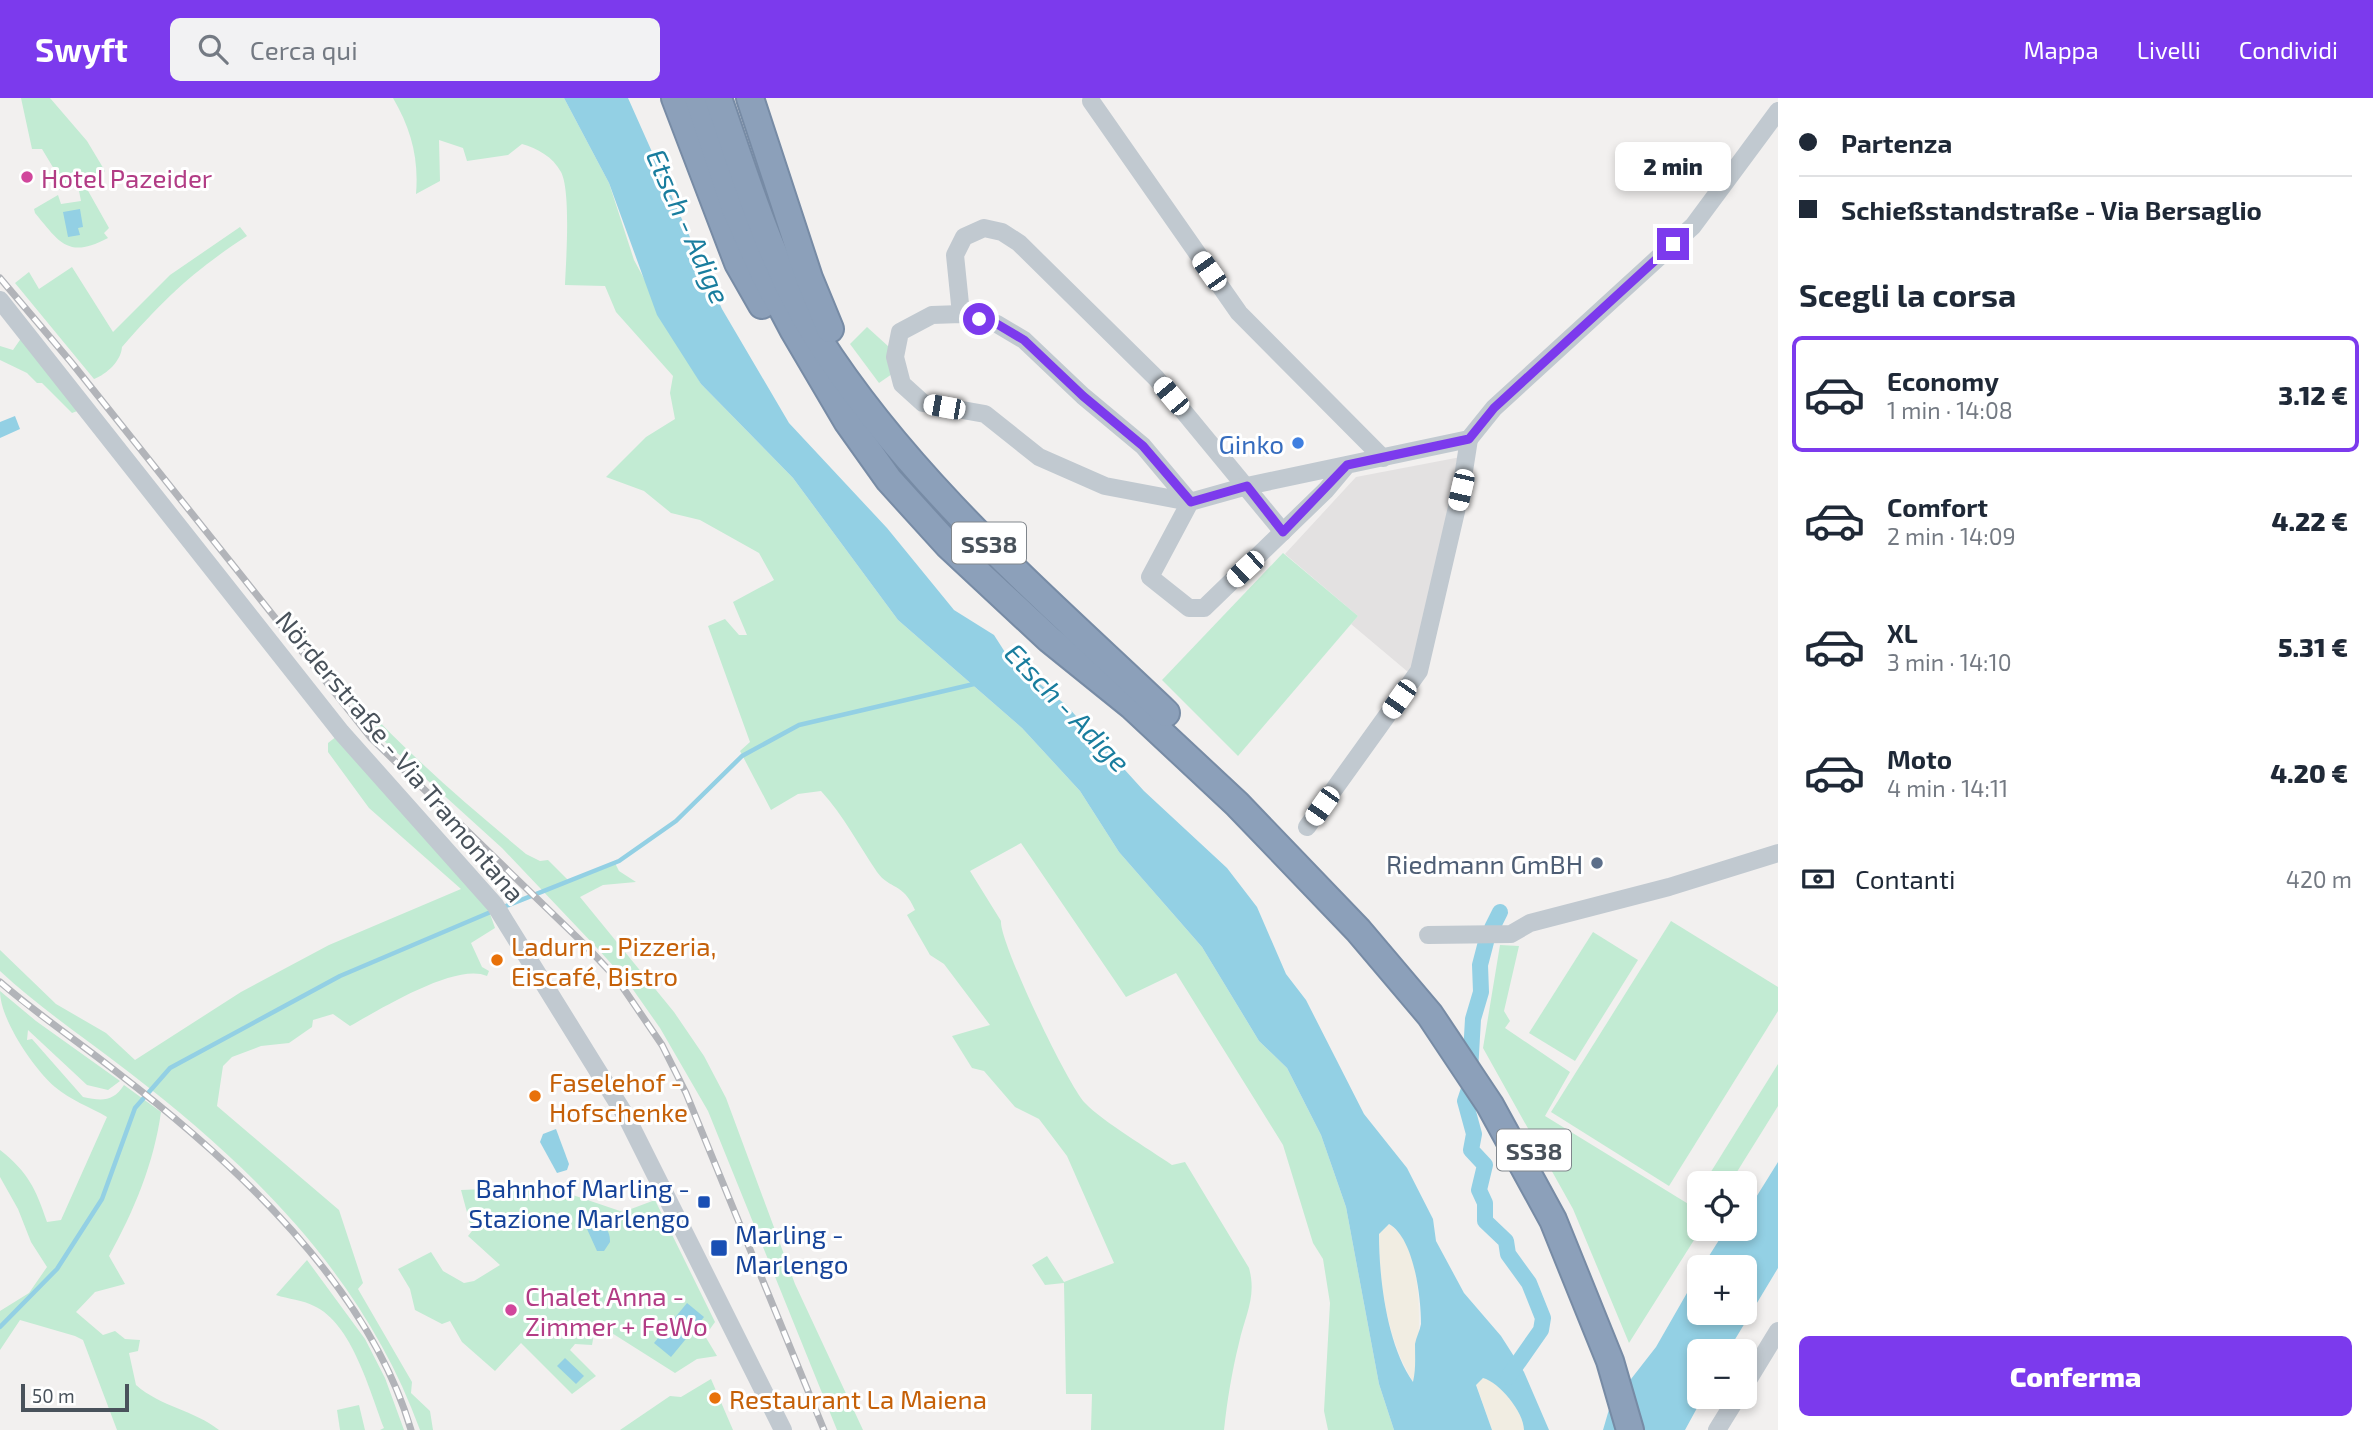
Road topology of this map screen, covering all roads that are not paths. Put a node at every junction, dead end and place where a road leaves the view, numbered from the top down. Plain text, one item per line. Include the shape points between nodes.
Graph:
1 (675, 98) edge
2 (698, 98) edge
3 (718, 98) edge
4 (750, 98) edge
5 (1091, 101) dead end
6 (1778, 111) edge
7 (742, 195) junction
8 (0, 300) edge
9 (961, 314) junction
10 (856, 392) junction
11 (847, 421) junction
12 (1469, 439) junction
13 (1383, 458) junction
14 (1347, 465) junction
15 (1247, 486) junction
16 (1191, 502) junction
17 (1283, 532) junction
18 (1307, 827) dead end
19 (1778, 853) edge
20 (1428, 935) dead end
21 (1404, 969) junction
22 (1778, 1331) edge
23 (1757, 1365) edge
24 (1730, 1409) edge
25 (783, 1430) edge
26 (1630, 1430) edge
27 (1647, 1430) edge
28 (1717, 1430) edge

1 - 11 highway via 738,263 820,397
2 - 7 highway, SS38
3 - 7 highway, SS38
4 - 10 highway via 809,278
5 - 13 street via 1239,313
6 - 12 street via 1693,226 1494,408
7 - 10 highway, SS38 via 817,337
7 - 11 highway, SS38 via 794,331
8 - 25 street, Nörderstraße - Via Tramontana via 341,733 498,911 628,1118
9 - 15 street via 955,255 964,237 984,228 1002,232 1019,243 1156,378
9 - 16 street via 997,324 1024,340 1143,446
9 - 16 street via 932,315 900,332 895,357 902,384 923,403 985,414 1040,457 1105,486
10 - 21 highway, SS38 via 902,452 964,519 1251,793
11 - 21 highway, SS38 via 889,480 948,545 1228,795
12 - 13 street
12 - 18 street via 1419,671
13 - 14 street
14 - 15 street
14 - 17 street
15 - 16 street
15 - 17 street
16 - 17 street via 1150,577 1189,608 1205,608
19 - 20 street via 1530,923 1511,934
21 - 26 highway, SS38 via 1477,1085 1553,1220 1610,1361
21 - 27 highway, SS38 via 1504,1096 1537,1156 1566,1213 1624,1355
22 - 23 street
24 - 28 street

